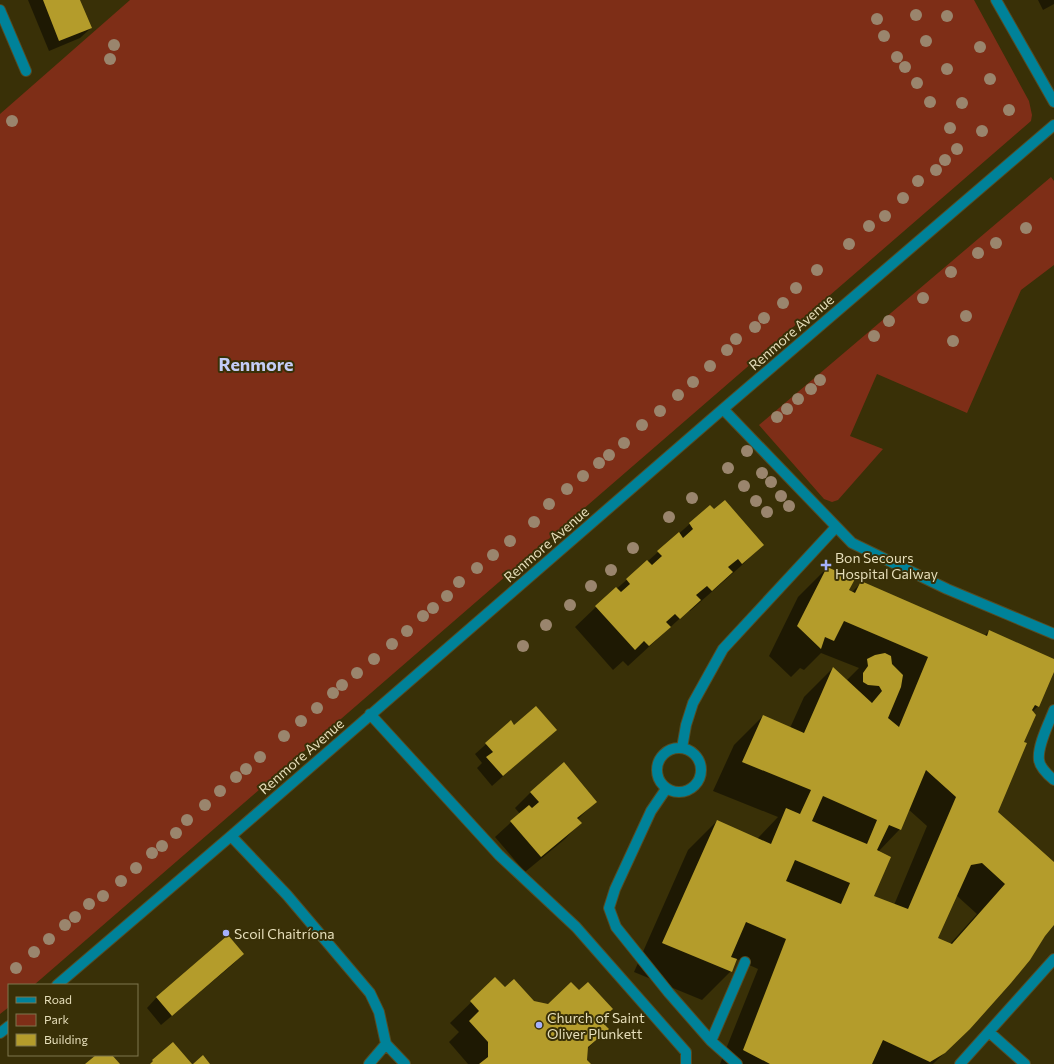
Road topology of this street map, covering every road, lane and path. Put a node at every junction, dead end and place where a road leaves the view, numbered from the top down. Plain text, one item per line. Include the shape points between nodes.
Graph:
1 (996, 0) edge
2 (0, 10) edge
3 (26, 71) dead end
4 (1054, 102) edge
5 (1054, 125) edge
6 (723, 409) junction
7 (836, 527) junction
8 (1054, 634) edge
9 (1054, 710) edge
10 (370, 714) junction
11 (682, 748) junction
12 (1054, 780) edge
13 (666, 789) junction
14 (231, 836) junction
15 (1054, 959) edge
16 (746, 962) dead end
17 (58, 984) edge
18 (8, 1027) edge
19 (989, 1032) junction
20 (0, 1034) edge
21 (711, 1041) junction
22 (386, 1044) junction
23 (369, 1064) edge
24 (405, 1064) edge
25 (686, 1064) edge
26 (737, 1064) edge
27 (960, 1064) edge
28 (1025, 1064) edge

1 - 4 street
2 - 3 street
5 - 6 street, Renmore Avenue
6 - 7 street
6 - 10 street, Renmore Avenue
7 - 8 street via 852,543 879,557
7 - 11 street via 723,650 694,703 686,725
9 - 12 street via 1042,741 1039,760 1046,773
10 - 14 street, Renmore Avenue
10 - 25 street via 499,855 576,927 686,1052
11 - 13 street via 668,751 657,765 657,773
11 - 13 street via 692,752 699,759 702,770 699,782 690,790 680,792
13 - 21 street via 651,810 614,889 609,908 616,927
14 - 17 street, Renmore Avenue
14 - 22 street via 287,895 370,993 379,1012
15 - 19 street
16 - 21 street
18 - 20 street
19 - 27 street
19 - 28 street
21 - 26 street
22 - 23 street
22 - 24 street

